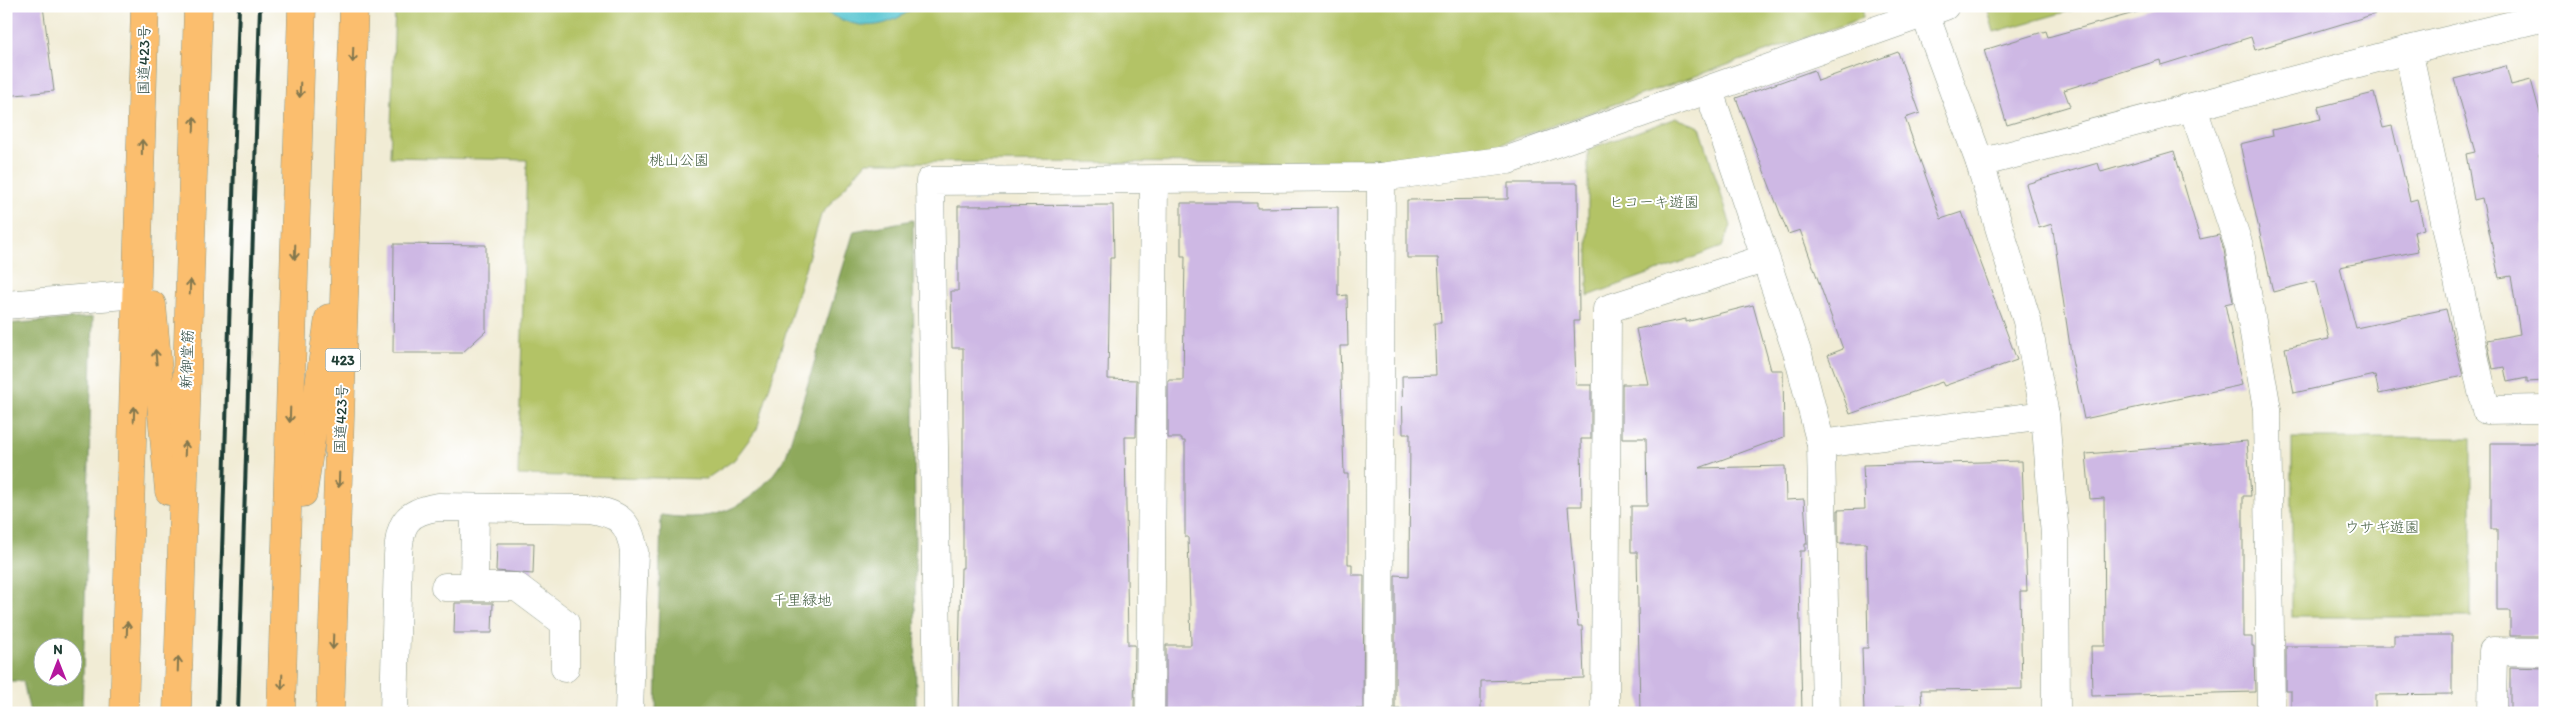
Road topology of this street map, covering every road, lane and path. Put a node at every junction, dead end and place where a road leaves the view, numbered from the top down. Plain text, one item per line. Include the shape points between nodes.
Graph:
1 (145, 6) edge
2 (198, 6) edge
3 (302, 6) edge
4 (354, 6) edge
5 (1931, 9) edge
6 (2545, 17) edge
7 (2408, 50) junction
8 (1709, 91) junction
9 (2193, 108) junction
10 (1980, 162) junction
11 (1381, 177) junction
12 (1154, 180) junction
13 (349, 185) junction
14 (141, 186) junction
15 (1764, 259) junction
16 (138, 294) junction
17 (6, 305) edge
18 (2545, 409) edge
19 (2045, 415) junction
20 (1821, 444) junction
21 (475, 508) junction
22 (445, 587) dead end
23 (474, 587) junction
24 (180, 614) junction
25 (284, 616) junction
26 (2545, 652) edge
27 (566, 668) dead end
28 (124, 713) edge
29 (177, 713) edge
30 (281, 713) edge
31 (330, 713) edge
32 (394, 713) edge
33 (629, 713) edge
34 (938, 713) edge
35 (1150, 713) edge
36 (1379, 713) edge
37 (1604, 713) edge
38 (1826, 713) edge
39 (2056, 713) edge
40 (2271, 713) edge
41 (2492, 713) edge

14 -> 1 highway, 国道423号
24 -> 2 highway, 新御堂筋
3 -> 25 highway
4 -> 13 highway, 国道423号 / 423
5 - 8 street
5 - 10 street
6 - 7 street
7 - 9 street
7 - 18 street via 2486,410
8 - 11 street via 1508,160
8 - 15 street
9 - 10 street
9 - 40 street via 2239,246 2267,409
10 - 19 street via 2028,321
11 - 12 street
11 - 36 street
12 - 34 street via 930,181
12 - 35 street
13 - 25 highway
13 -> 31 highway, 国道423号 / 423
14 - 16 highway, 国道423号
24 -> 14 highway
15 - 20 street via 1798,354
15 - 37 street via 1607,309
16 - 17 street
28 -> 16 highway, 国道423号
19 - 20 street
19 - 39 street via 2055,535
20 - 38 street
21 - 23 street
21 - 32 street via 413,512 401,530
21 - 33 street via 590,509 611,512 629,530 634,551
22 - 23 street
23 - 27 street via 517,588 565,623
29 -> 24 highway, 新御堂筋
25 -> 30 highway
26 - 41 street via 2493,651

